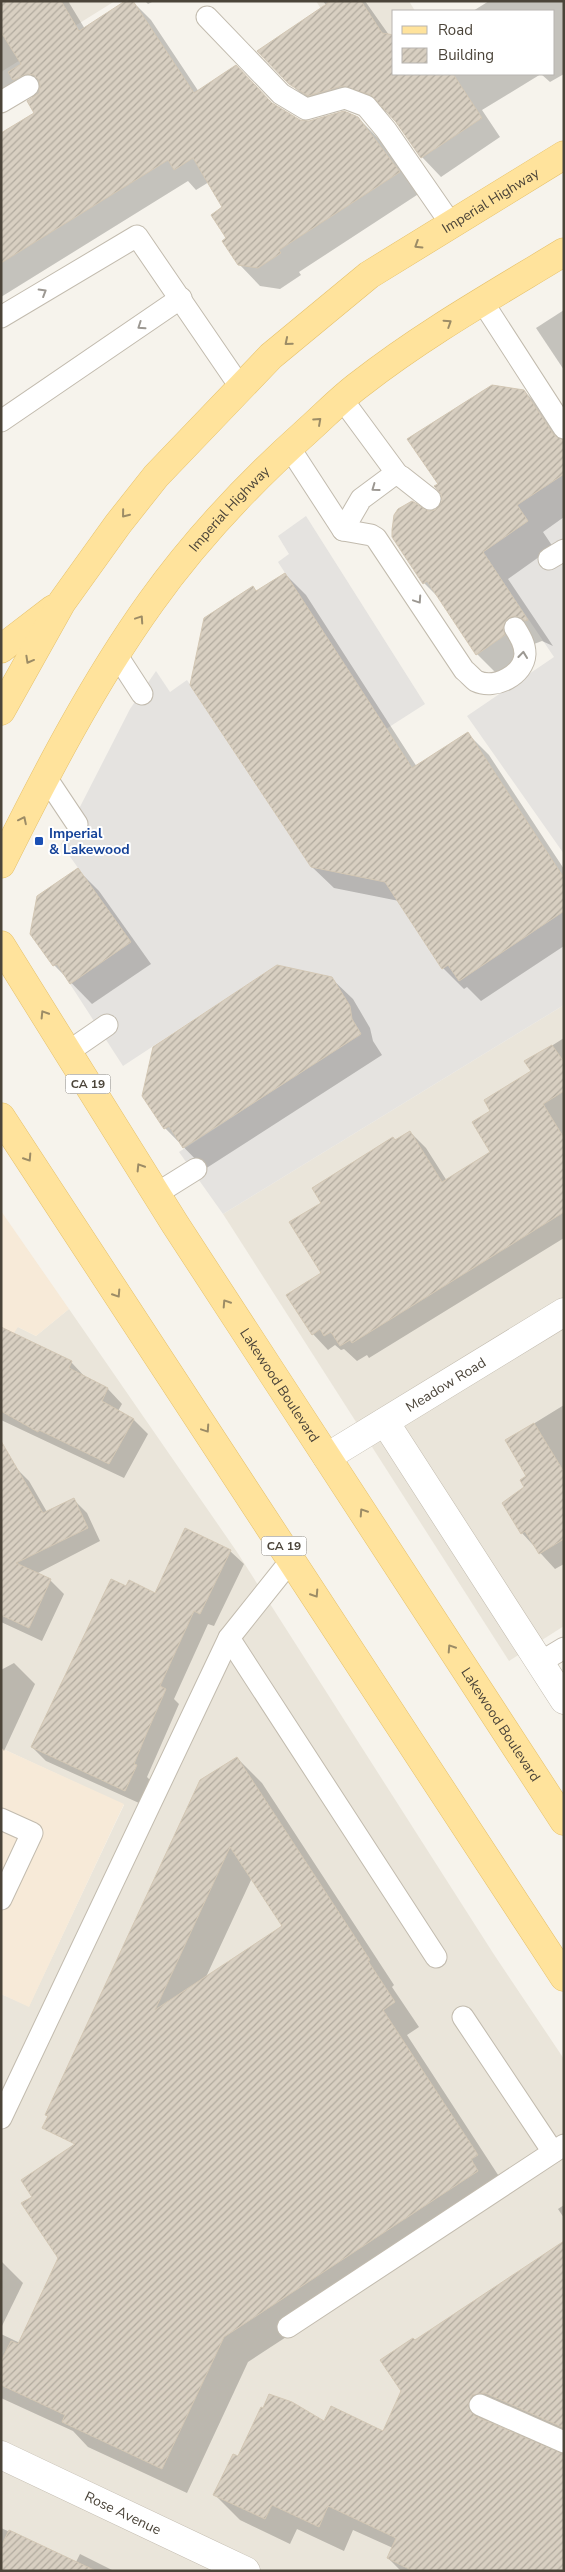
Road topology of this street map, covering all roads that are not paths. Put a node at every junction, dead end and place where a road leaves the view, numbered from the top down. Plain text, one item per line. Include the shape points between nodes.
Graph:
1 (207, 17) dead end
2 (28, 86) dead end
3 (1, 102) edge
4 (564, 155) edge
5 (450, 224) junction
6 (564, 252) edge
7 (181, 298) junction
8 (482, 301) junction
9 (1, 317) edge
10 (241, 388) junction
11 (342, 399) junction
12 (1, 421) edge
13 (564, 428) edge
14 (289, 447) junction
15 (398, 475) junction
16 (430, 499) dead end
17 (343, 530) junction
18 (62, 602) junction
19 (515, 628) dead end
20 (1, 649) edge
21 (116, 654) junction
22 (142, 694) dead end
23 (1, 711) edge
24 (45, 776) junction
25 (78, 824) dead end
26 (1, 864) edge
27 (1, 946) edge
28 (107, 1025) dead end
29 (68, 1052) junction
30 (1, 1117) edge
31 (196, 1169) dead end
32 (156, 1194) junction
33 (564, 1312) edge
34 (385, 1422) junction
35 (327, 1457) junction
36 (292, 1559) junction
37 (228, 1638) junction
38 (564, 1648) edge
39 (539, 1663) junction
40 (564, 1700) edge
41 (1, 1818) edge
42 (564, 1821) edge
43 (1, 1899) edge
44 (436, 1957) dead end
45 (564, 1978) edge
46 (463, 2017) dead end
47 (1, 2118) edge
48 (558, 2149) edge
49 (288, 2327) dead end
50 (480, 2405) dead end
51 (564, 2442) edge
52 (1, 2455) edge
53 (246, 2571) edge

1 - 5 lane via 282,94 306,109 344,98 366,106
2 - 3 lane
4 - 5 main road, Imperial Highway
5 -> 10 main road, Imperial Highway via 369,275 271,356
6 - 8 main road, Imperial Highway
9 -> 7 lane via 138,236
7 - 10 lane
7 -> 12 lane
11 -> 8 main road, Imperial Highway via 414,345
8 - 13 lane
10 -> 18 main road, Imperial Highway via 156,476
14 -> 11 main road, Imperial Highway
11 - 15 lane
14 - 17 lane
21 -> 14 main road, Imperial Highway via 190,552
15 - 16 lane
15 -> 17 lane via 361,499
17 -> 19 lane via 371,534 376,538 464,670 476,680 489,684 501,682 521,667 524,647
18 - 20 main road
18 -> 23 main road, Imperial Highway
21 - 22 lane
21 - 24 main road, Imperial Highway
24 - 25 lane
26 -> 24 main road, Imperial Highway
29 -> 27 main road, Lakewood Boulevard / CA 19
28 - 29 lane
32 -> 29 main road, Lakewood Boulevard / CA 19
30 -> 36 main road, CA 19
31 - 32 lane
35 -> 32 main road, Lakewood Boulevard / CA 19
33 - 34 street, Meadow Road
34 - 35 street, Meadow Road
34 - 39 street
42 -> 35 main road, Lakewood Boulevard / CA 19
36 - 37 lane
36 -> 45 main road, CA 19
37 - 44 lane
37 - 47 lane
38 - 39 lane
39 - 40 street
41 - 43 lane via 32,1833
46 - 48 lane
48 - 49 lane
50 - 51 lane
52 - 53 street, Rose Avenue

